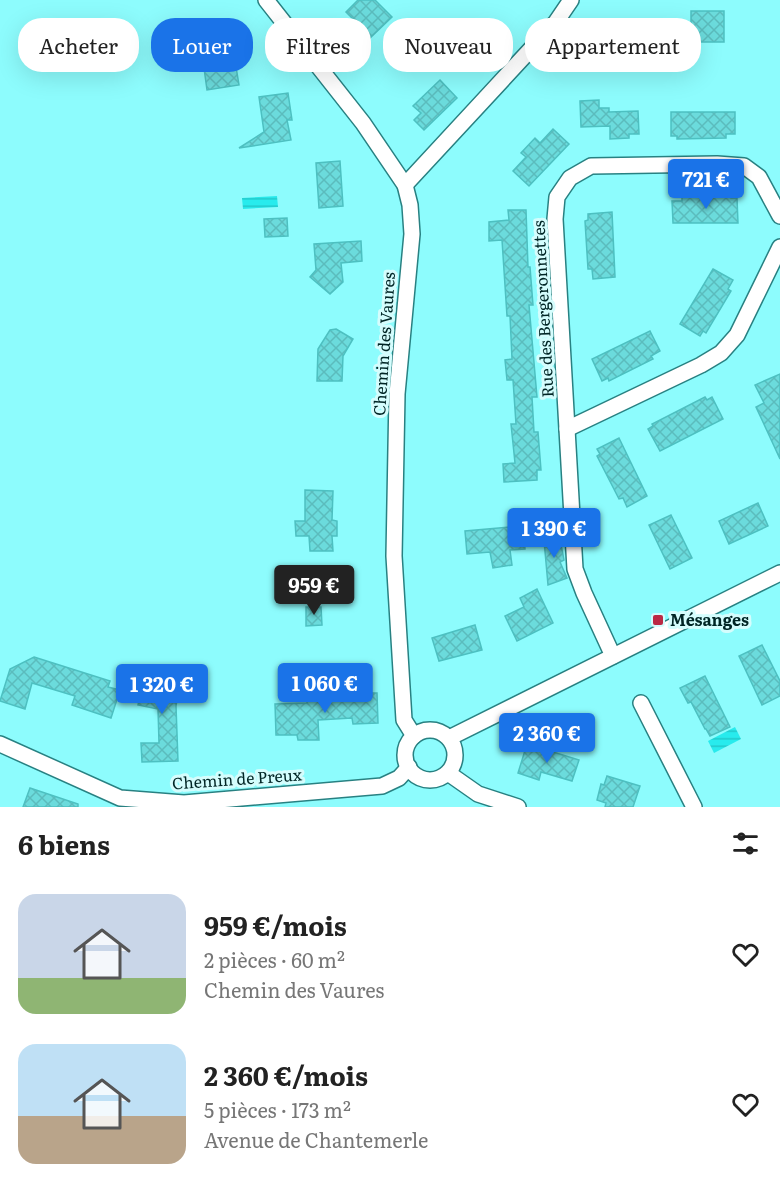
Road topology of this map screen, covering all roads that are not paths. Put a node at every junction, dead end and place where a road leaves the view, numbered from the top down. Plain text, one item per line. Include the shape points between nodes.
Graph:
1 (266, 0) edge
2 (571, 0) edge
3 (405, 185) junction
4 (780, 216) edge
5 (780, 247) edge
6 (567, 429) junction
7 (780, 573) edge
8 (613, 656) junction
9 (640, 703) dead end
10 (414, 736) junction
11 (449, 738) junction
12 (0, 744) edge
13 (409, 767) junction
14 (448, 772) junction
15 (118, 803) edge
16 (518, 807) edge
17 (694, 807) edge

1 - 3 street, Chemin des Vaures via 363,123
2 - 3 street via 556,22
3 - 10 street, Chemin des Vaures via 412,234 397,394 394,556 404,720
4 - 6 street, Rue des Bergeronnettes via 759,177 744,166 591,166 570,178 557,197 555,219
5 - 6 street via 737,335 722,353
6 - 8 street, Rue des Bergeronnettes via 574,569
7 - 8 street
8 - 11 street
9 - 17 street
10 - 11 street via 436,730
10 - 13 street via 406,747
11 - 14 street via 455,759
12 - 15 street, Chemin de Preux
13 - 14 street via 427,779
13 - 15 street, Chemin de Preux via 399,778 382,786 184,803
14 - 16 street via 478,794

